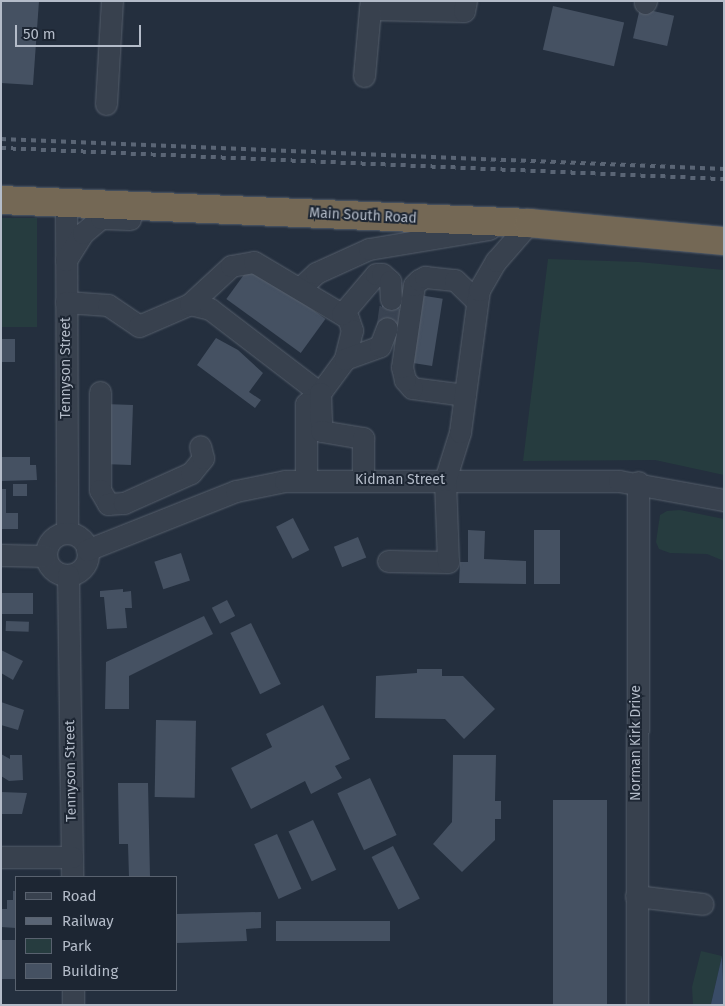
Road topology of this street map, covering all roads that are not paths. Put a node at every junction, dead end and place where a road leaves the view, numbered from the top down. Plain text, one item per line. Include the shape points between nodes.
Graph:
1 (112, 1) edge
2 (466, 1) edge
3 (371, 5) edge
4 (364, 76) dead end
5 (106, 104) dead end
6 (1, 200) edge
7 (66, 203) junction
8 (347, 215) junction
9 (528, 223) junction
10 (724, 241) edge
11 (66, 260) junction
12 (300, 288) junction
13 (391, 299) tunnel mouth
14 (477, 301) junction
15 (66, 302) junction
16 (190, 304) junction
17 (342, 314) junction
18 (387, 328) tunnel mouth
19 (345, 359) junction
20 (100, 392) dead end
21 (320, 393) junction
22 (465, 395) junction
23 (200, 446) dead end
24 (363, 479) junction
25 (306, 480) junction
26 (445, 480) junction
27 (638, 482) junction
28 (724, 500) edge
29 (67, 533) junction
30 (87, 550) junction
31 (1, 555) edge
32 (45, 556) junction
33 (388, 561) dead end
34 (68, 576) junction
35 (1, 858) edge
36 (72, 867) edge
37 (636, 896) junction
38 (703, 904) dead end
39 (73, 991) edge
40 (73, 1005) edge
41 (637, 1005) edge

1 - 5 street
2 - 3 street via 464,11
3 - 4 street
6 - 7 highway, Main South Road
7 - 8 highway, Main South Road
7 - 11 street, Tennyson Street
8 - 9 highway, Main South Road
8 - 11 street via 313,227 101,218 83,233
9 - 10 highway, Main South Road
9 - 12 street via 369,249 316,273
9 - 14 street via 488,272
11 - 15 street, Tennyson Street
12 - 16 street via 254,262 231,266
12 - 17 street
13 - 17 street via 390,281 382,274 376,274
14 - 22 street
14 - 22 street via 454,280 425,277 419,280 414,285 402,368 405,380 412,388
15 - 16 street via 108,305 139,326
15 - 29 street, Tennyson Street
16 - 21 street via 210,309
17 - 19 street via 348,318 352,330
18 - 19 street via 380,346
19 - 21 street
20 - 23 street via 100,490 108,504 124,503 191,473 204,458
21 - 24 street via 321,431 363,438
21 - 25 street via 306,404
22 - 26 street via 460,432
24 - 25 street, Kidman Street
24 - 26 street, Kidman Street
25 - 30 street, Kidman Street via 261,484 236,491
26 - 27 street, Kidman Street
26 - 33 street via 448,562
27 - 28 street, Kidman Street
27 - 37 street, Norman Kirk Drive
29 - 30 street via 80,538
29 - 32 street via 49,542
30 - 34 street via 88,557 81,570
31 - 32 street
32 - 34 street via 55,572
34 - 36 street, Tennyson Street
35 - 36 street
37 - 38 street
37 - 41 street, Norman Kirk Drive
39 - 40 street

